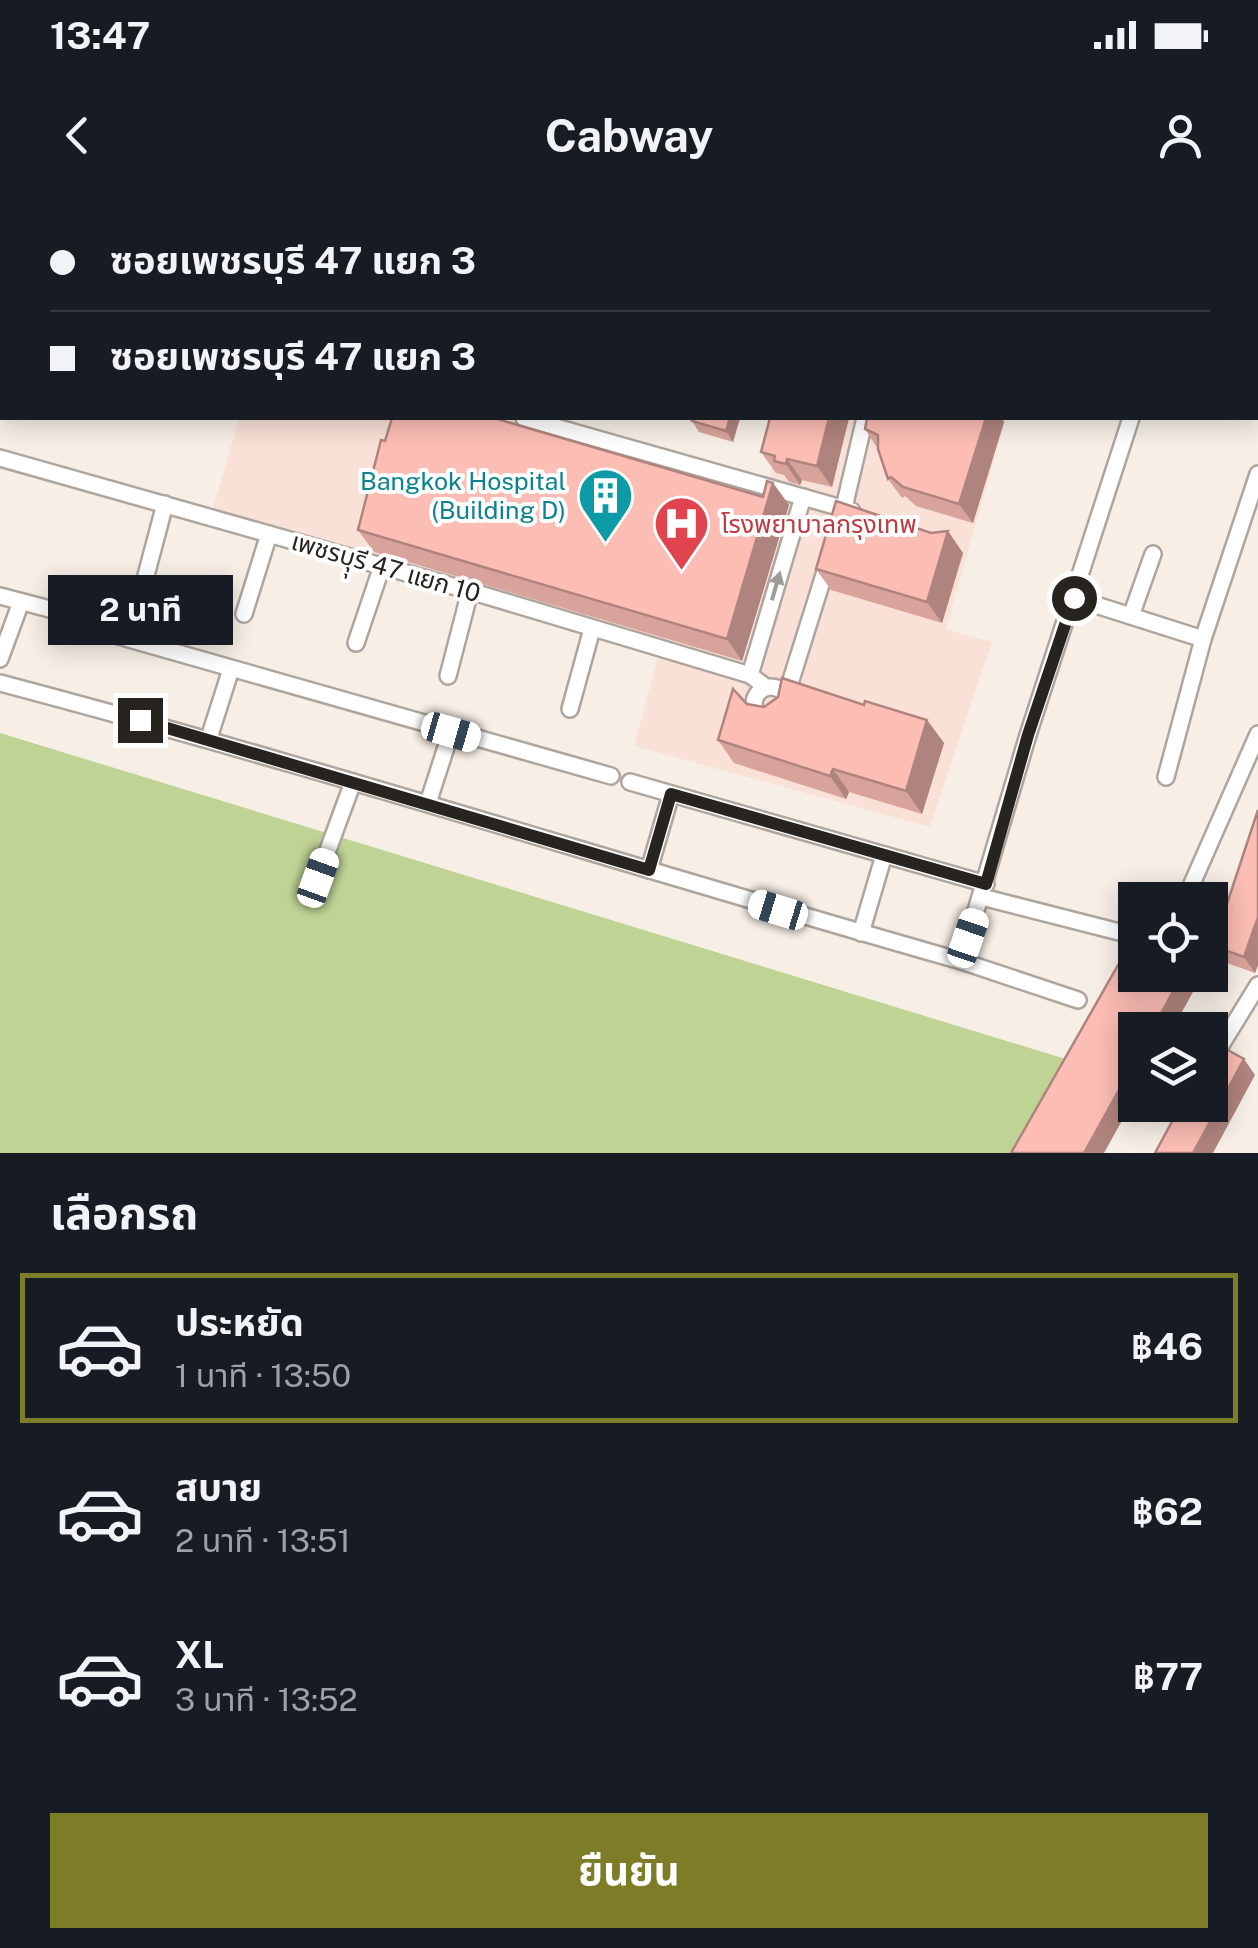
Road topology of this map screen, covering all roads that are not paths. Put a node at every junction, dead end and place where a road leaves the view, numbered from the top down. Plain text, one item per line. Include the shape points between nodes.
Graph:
1 (531, 420) edge
2 (865, 420) edge
3 (1130, 420) edge
4 (0, 458) edge
5 (1258, 474) edge
6 (803, 496) junction
7 (164, 504) junction
8 (844, 509) junction
9 (862, 514) edge
10 (838, 528) edge
11 (269, 534) junction
12 (832, 546) edge
13 (1153, 554) dead end
14 (382, 566) junction
15 (144, 584) dead end
16 (470, 590) junction
17 (0, 596) edge
18 (1074, 598) junction
19 (21, 602) junction
20 (60, 612) dead end
21 (244, 614) dead end
22 (1131, 616) junction
23 (76, 624) dead end
24 (592, 629) junction
25 (1202, 638) junction
26 (356, 643) dead end
27 (0, 659) edge
28 (231, 669) junction
29 (750, 675) junction
30 (448, 676) dead end
31 (0, 683) edge
32 (766, 688) junction
33 (786, 696) junction
34 (570, 709) dead end
35 (451, 732) junction
36 (1258, 734) edge
37 (209, 738) junction
38 (611, 776) dead end
39 (1166, 777) dead end
40 (353, 782) junction
41 (630, 782) dead end
42 (671, 794) junction
43 (428, 804) junction
44 (884, 855) junction
45 (649, 870) junction
46 (318, 878) dead end
47 (1194, 882) edge
48 (984, 890) junction
49 (861, 932) junction
50 (1118, 932) edge
51 (961, 961) junction
52 (1258, 985) edge
53 (1078, 1000) dead end
54 (1228, 1034) edge

1 - 6 street
2 - 8 street
3 - 18 street
4 - 7 street, เพชรบุุรี 47 แยก 10
5 - 25 street
6 - 8 street
29 -> 6 street
7 - 11 street, เพชรบุุรี 47 แยก 10
7 - 15 street
8 - 9 street
8 - 10 street
11 - 14 street, เพชรบุุรี 47 แยก 10
11 - 21 street
12 - 33 street
13 - 22 street
14 - 16 street, เพชรบุุรี 47 แยก 10
14 - 26 street
16 - 24 street, เพชรบุุรี 47 แยก 10
16 - 30 street
17 - 19 street
18 - 22 street
18 - 48 street
19 - 20 street
19 - 27 street
22 - 25 street
23 - 28 street
24 - 29 street, เพชรบุุรี 47 แยก 10
24 - 34 street
25 - 39 street
28 - 35 street
28 - 37 street
29 - 32 street, เพชรบุุรี 47 แยก 10
31 - 37 street
32 - 33 street
32 - 33 street via 754,704 766,721 782,717
35 - 38 street
35 - 43 street
36 - 47 street
37 - 40 street
40 - 43 street
40 - 46 street
41 - 42 street
42 - 44 street
42 - 45 street
43 - 45 street
44 - 48 street
44 - 49 street
45 - 49 street
48 - 50 street
48 - 51 street
49 - 51 street
51 - 53 street
52 - 54 street

